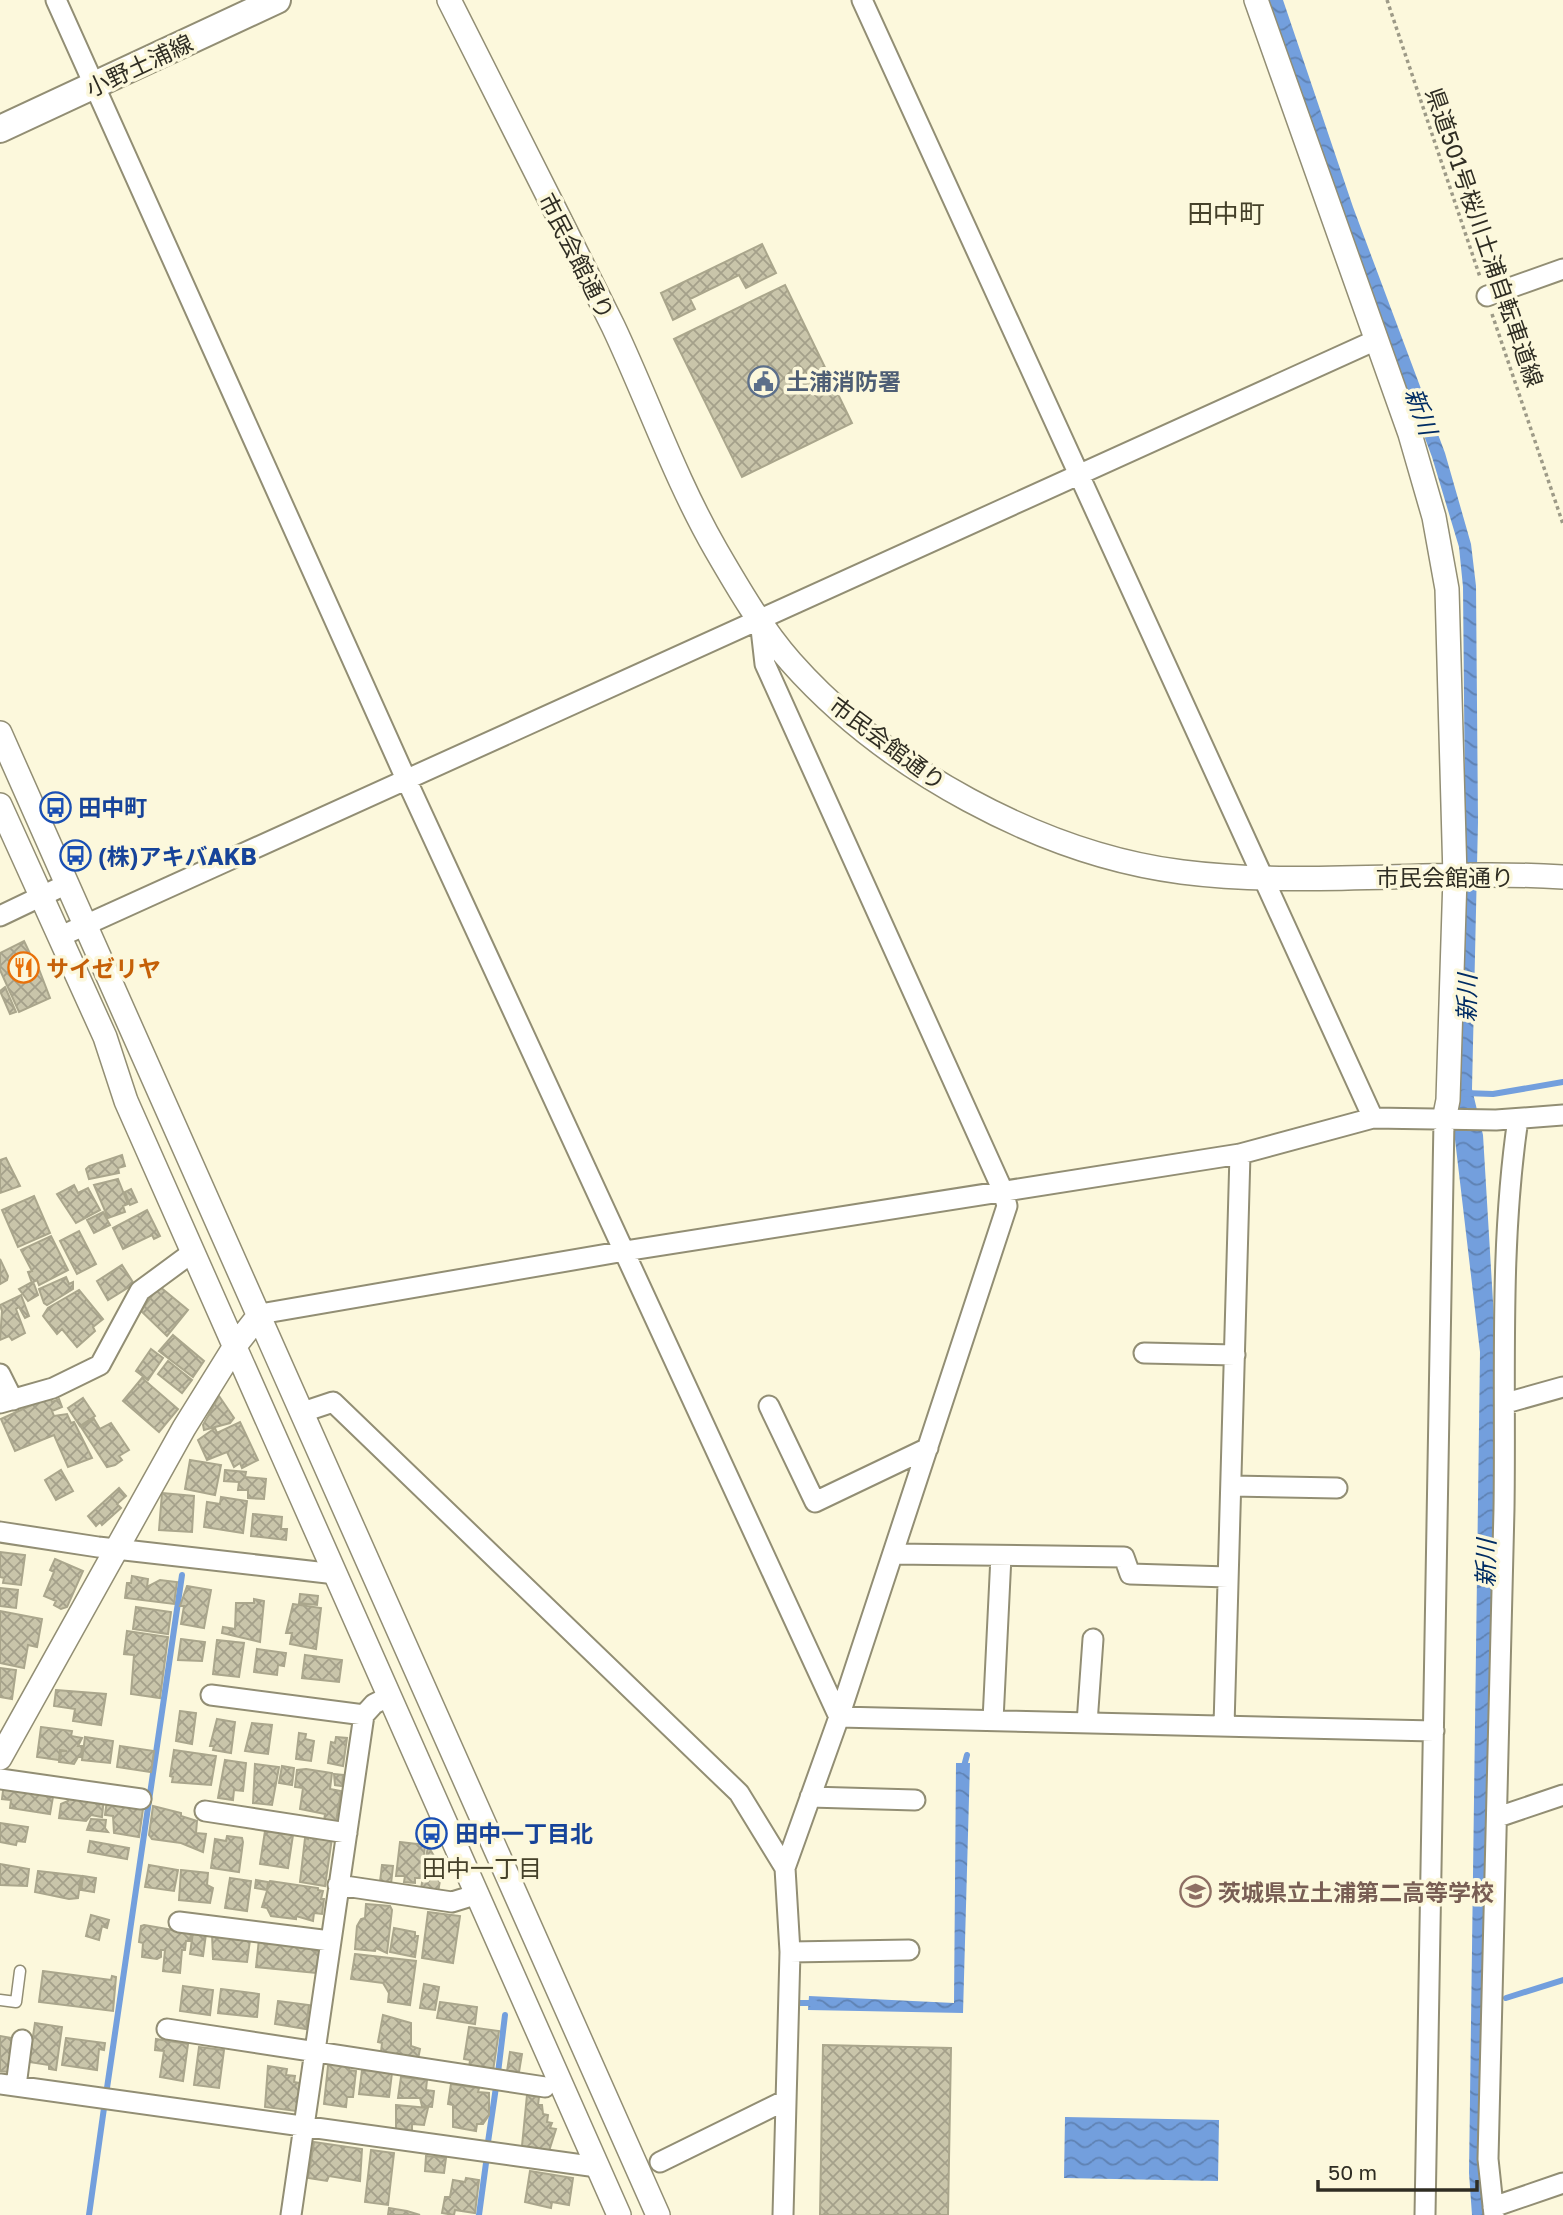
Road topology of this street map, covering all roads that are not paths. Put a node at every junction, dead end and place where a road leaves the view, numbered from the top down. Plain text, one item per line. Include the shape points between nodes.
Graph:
1 (56, 0) edge
2 (277, 0) edge
3 (449, 0) edge
4 (862, 0) edge
5 (1256, 0) edge
6 (95, 86) junction
7 (0, 128) edge
8 (1563, 269) edge
9 (1487, 296) road end
10 (1377, 340) junction
11 (1079, 475) junction
12 (760, 620) junction
13 (0, 733) edge
14 (406, 779) junction
15 (0, 805) edge
16 (1455, 877) junction
17 (1563, 877) edge
18 (1261, 878) junction
19 (67, 884) junction
20 (41, 897) junction
21 (0, 916) edge
22 (85, 924) junction
23 (59, 937) junction
24 (1563, 1115) edge
25 (1373, 1118) junction
26 (1451, 1119) junction
27 (1518, 1119) junction
28 (1240, 1154) junction
29 (1003, 1191) junction
30 (625, 1251) junction
31 (193, 1252) junction
32 (260, 1314) junction
33 (235, 1346) junction
34 (1144, 1353) dead end
35 (1235, 1355) junction
36 (0, 1374) edge
37 (1563, 1387) edge
38 (7, 1401) edge
39 (1506, 1403) junction
40 (769, 1406) dead end
41 (303, 1412) junction
42 (928, 1448) junction
43 (1231, 1486) junction
44 (1338, 1489) dead end
45 (0, 1532) edge
46 (117, 1549) junction
47 (893, 1554) junction
48 (1001, 1556) junction
49 (336, 1574) junction
50 (1228, 1577) junction
51 (1093, 1639) dead end
52 (211, 1695) dead end
53 (390, 1696) junction
54 (364, 1715) junction
55 (839, 1717) junction
56 (993, 1720) junction
57 (1087, 1723) junction
58 (1224, 1726) junction
59 (1434, 1731) junction
60 (0, 1758) edge
61 (0, 1779) edge
62 (1563, 1795) edge
63 (810, 1797) junction
64 (141, 1799) dead end
65 (915, 1800) dead end
66 (205, 1811) dead end
67 (1498, 1817) junction
68 (347, 1833) junction
69 (785, 1868) junction
70 (338, 1885) junction
71 (478, 1894) junction
72 (179, 1922) dead end
73 (330, 1941) junction
74 (909, 1950) dead end
75 (790, 1952) junction
76 (20, 1971) dead end
77 (0, 2000) edge
78 (167, 2029) dead end
79 (22, 2040) dead end
80 (314, 2050) junction
81 (8, 2085) edge
82 (545, 2087) dead end
83 (786, 2100) junction
84 (303, 2125) junction
85 (660, 2162) dead end
86 (597, 2167) junction
87 (1563, 2183) edge
88 (1493, 2211) edge
89 (290, 2215) edge
90 (619, 2215) edge
91 (658, 2215) edge
92 (783, 2215) edge
93 (1425, 2215) edge

1 - 6 street
2 - 6 main road, 小野土浦線
3 - 12 street, 市民会館通り via 614,329 714,547
4 - 11 street
5 - 10 street
6 - 7 main road, 小野土浦線
6 - 14 street
8 - 9 street
10 - 11 street
10 - 16 street via 1434,517 1447,589
11 - 12 street
11 - 18 street
12 - 14 street
12 - 18 street, 市民会館通り via 790,661 850,720 957,795 1100,853 1180,871
12 - 29 street via 765,664
13 - 19 street
14 - 22 street
14 - 30 street
15 - 20 street
16 - 17 street, 市民会館通り
16 - 18 street, 市民会館通り
16 - 26 street
18 - 25 street
19 - 20 street
19 - 22 street
20 - 21 street
20 - 23 street
22 - 23 street
22 - 32 street
23 - 31 street
24 - 27 street
25 - 26 street
25 - 28 street
26 - 27 street
26 - 59 street
27 - 39 street via 1509,1190
28 - 29 street
28 - 35 street
29 - 30 street
29 - 42 street via 1007,1206
30 - 32 street
30 - 55 street
31 - 33 street
31 - 38 street via 141,1291 100,1365 63,1384
32 - 33 street
32 - 41 street
33 - 46 street
33 - 49 street
34 - 35 street
35 - 43 street
36 - 38 street
37 - 39 street
39 - 67 street
40 - 42 street via 815,1502
41 - 69 street via 332,1402 739,1793
41 - 91 street
42 - 47 street
43 - 44 street
43 - 50 street
45 - 46 street
46 - 49 street
46 - 60 street
47 - 48 street
47 - 55 street
48 - 50 street via 1124,1558 1130,1574
48 - 56 street
49 - 53 street
50 - 58 street
51 - 57 street
52 - 54 street
53 - 54 street
53 - 71 street
54 - 68 street
55 - 56 street
55 - 63 street
56 - 57 street
57 - 58 street
58 - 59 street
59 - 93 street
61 - 64 street
62 - 67 street
63 - 65 street
63 - 69 street
66 - 68 street
67 - 88 street via 1488,2159
68 - 70 street
69 - 75 street
70 - 71 street via 452,1902
70 - 73 street
71 - 86 street
72 - 73 street
73 - 80 street
74 - 75 street
75 - 83 street
76 - 77 lane via 16,2002
78 - 80 street
79 - 81 street
80 - 82 street
80 - 84 street
81 - 84 street
83 - 85 street
83 - 92 street
84 - 86 street
84 - 89 street
86 - 90 street
87 - 88 street

